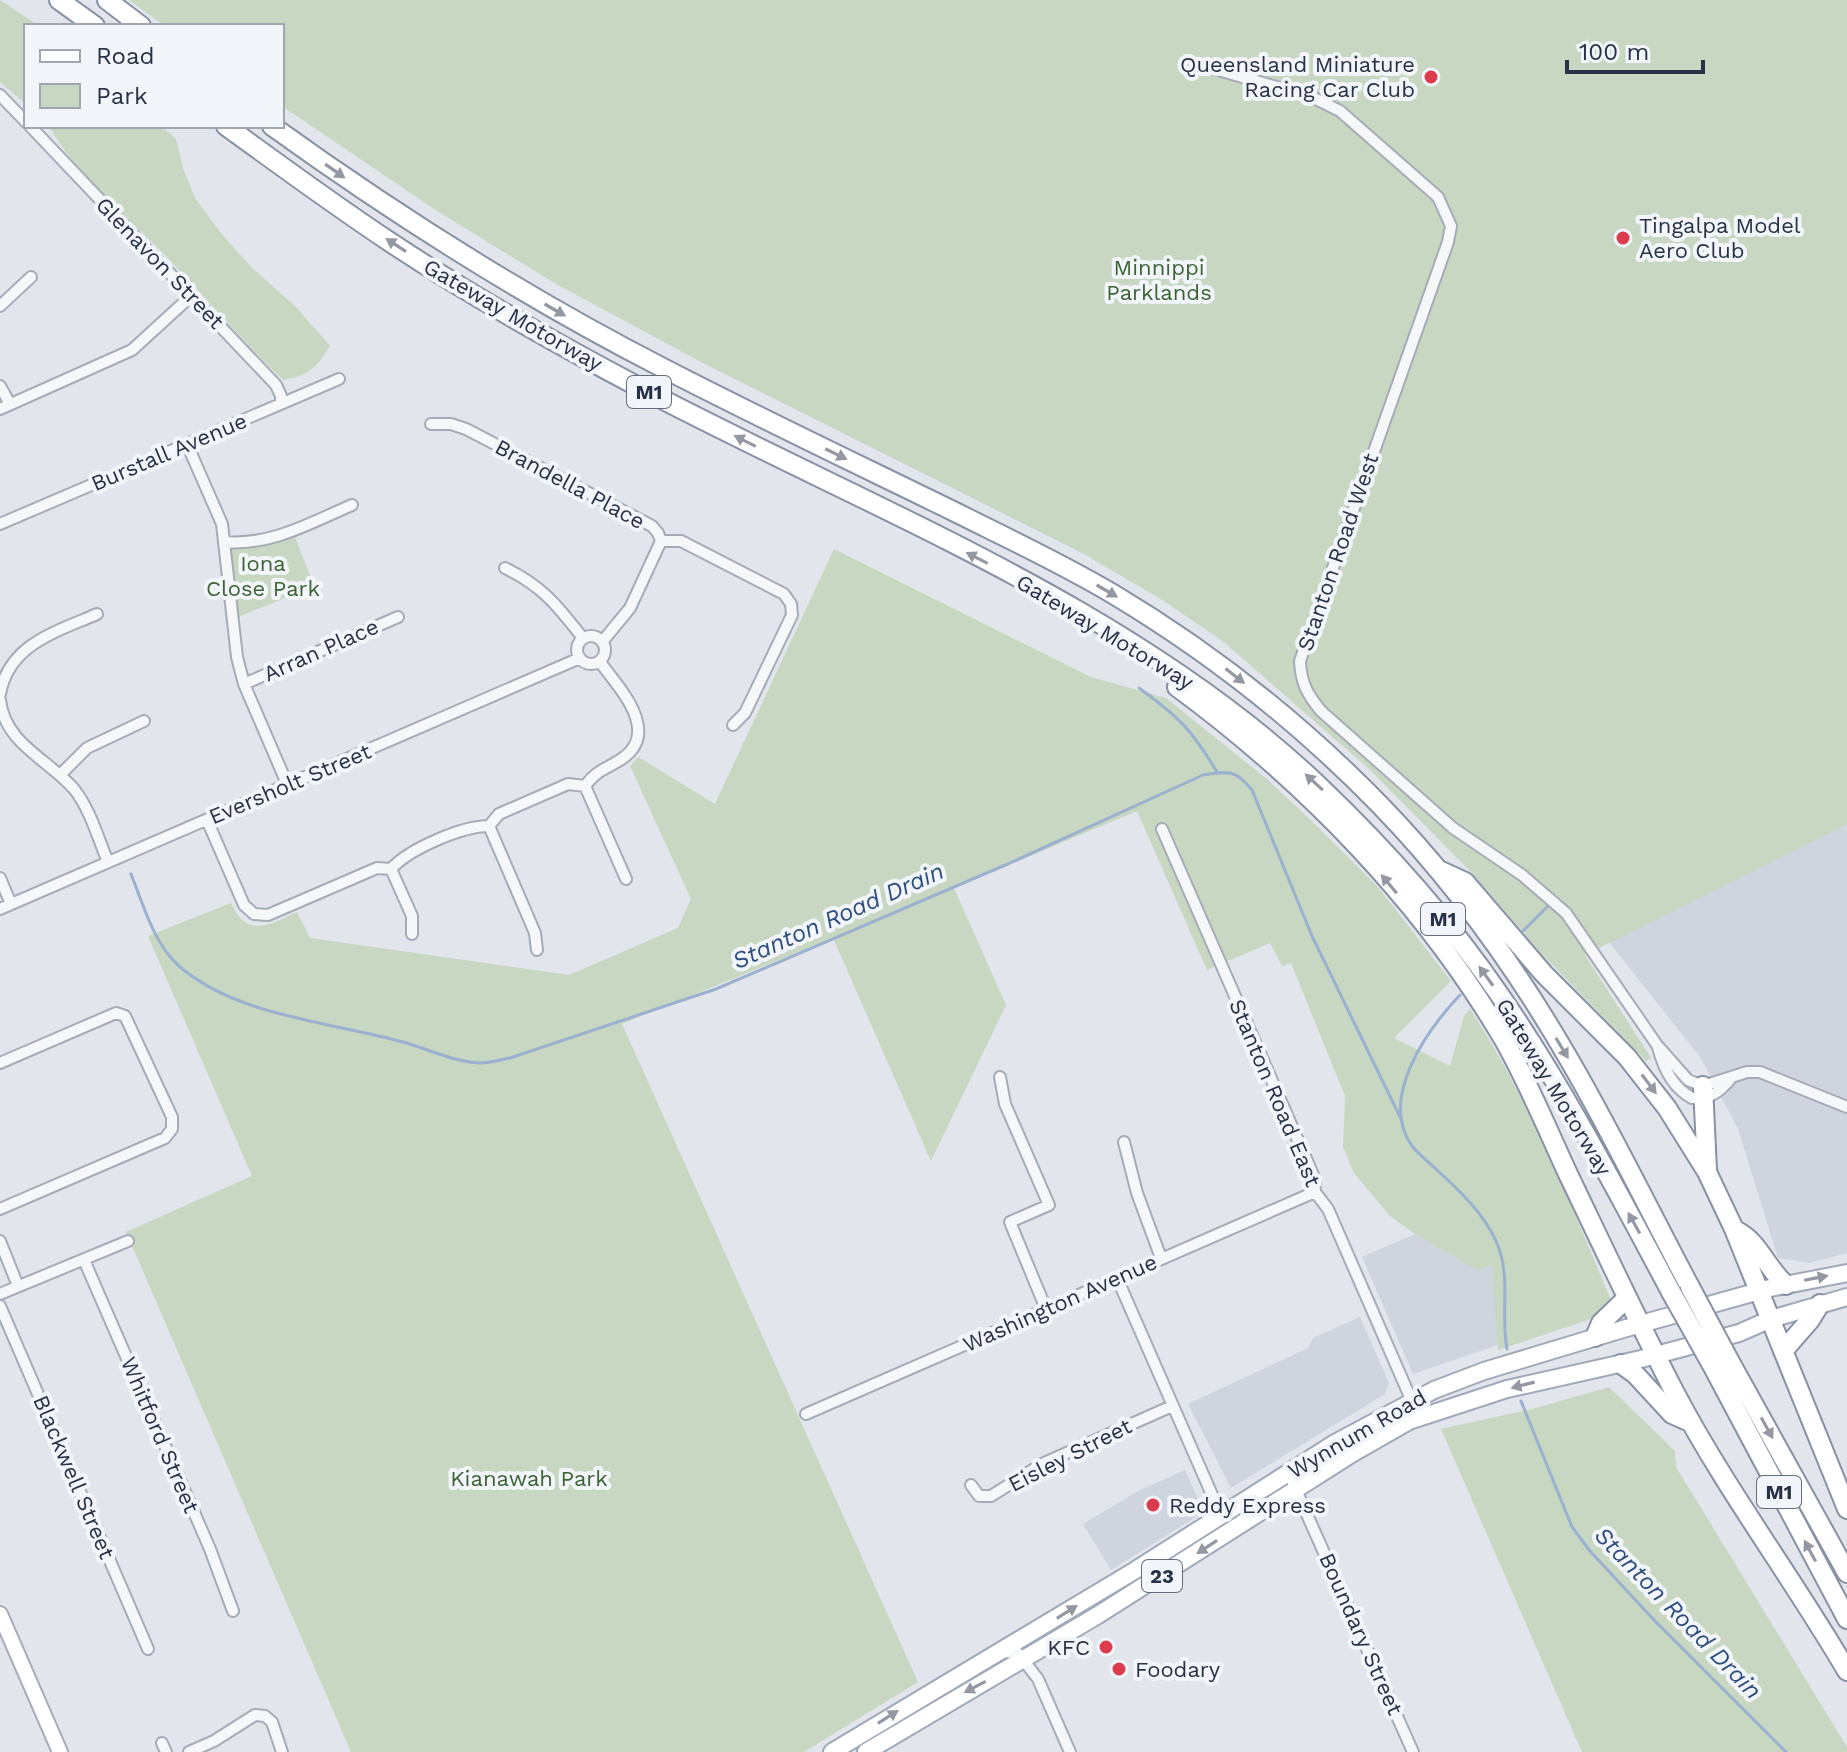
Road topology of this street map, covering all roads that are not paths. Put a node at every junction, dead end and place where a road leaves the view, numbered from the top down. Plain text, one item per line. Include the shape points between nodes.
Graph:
1 (59, 0) edge
2 (107, 0) edge
3 (92, 24) edge
4 (138, 24) edge
5 (1205, 66) dead end
6 (0, 95) edge
7 (24, 120) edge
8 (32, 128) edge
9 (229, 128) edge
10 (275, 128) edge
11 (31, 277) dead end
12 (191, 296) junction
13 (0, 306) edge
14 (339, 379) dead end
15 (0, 386) edge
16 (281, 404) junction
17 (5, 406) edge
18 (431, 424) dead end
19 (187, 444) junction
20 (352, 505) dead end
21 (0, 524) edge
22 (661, 541) junction
23 (224, 542) junction
24 (505, 568) dead end
25 (97, 614) dead end
26 (398, 617) dead end
27 (1094, 622) junction
28 (582, 637) junction
29 (602, 642) junction
30 (580, 658) junction
31 (600, 662) junction
32 (244, 684) junction
33 (0, 694) edge
34 (0, 700) edge
35 (144, 721) dead end
36 (733, 725) dead end
37 (60, 775) junction
38 (288, 786) junction
39 (585, 786) junction
40 (207, 820) junction
41 (489, 826) junction
42 (1162, 829) dead end
43 (108, 862) junction
44 (391, 869) junction
45 (1439, 870) junction
46 (0, 878) edge
47 (626, 879) dead end
48 (11, 904) junction
49 (0, 909) edge
50 (412, 934) dead end
51 (537, 950) dead end
52 (0, 1063) edge
53 (1000, 1077) dead end
54 (1704, 1092) junction
55 (1847, 1107) edge
56 (1124, 1142) dead end
57 (1707, 1172) junction
58 (1315, 1192) junction
59 (0, 1209) edge
60 (1734, 1229) junction
61 (0, 1241) edge
62 (128, 1241) dead end
63 (1161, 1258) junction
64 (84, 1260) junction
65 (1847, 1273) edge
66 (1117, 1278) junction
67 (1786, 1285) junction
68 (18, 1286) junction
69 (1680, 1289) junction
70 (1759, 1291) junction
71 (0, 1294) edge
72 (1847, 1297) edge
73 (1627, 1298) junction
74 (1820, 1304) junction
75 (0, 1306) edge
76 (1046, 1309) junction
77 (1771, 1319) junction
78 (1640, 1324) junction
79 (1595, 1337) junction
80 (1783, 1351) junction
81 (1656, 1356) junction
82 (1720, 1362) junction
83 (1621, 1364) junction
84 (1412, 1401) junction
85 (1172, 1406) junction
86 (806, 1414) dead end
87 (1419, 1417) junction
88 (1690, 1422) junction
89 (1288, 1472) junction
90 (971, 1485) dead end
91 (1296, 1489) junction
92 (1847, 1509) edge
93 (1223, 1514) junction
94 (1847, 1573) edge
95 (233, 1611) dead end
96 (0, 1614) edge
97 (1847, 1619) edge
98 (148, 1649) dead end
99 (1000, 1652) junction
100 (1025, 1659) junction
101 (1847, 1671) edge
102 (853, 1739) junction
103 (870, 1750) edge
104 (60, 1752) edge
105 (189, 1752) edge
106 (282, 1752) edge
107 (832, 1752) edge
108 (1070, 1752) edge
109 (1413, 1752) edge

1 - 3 highway
2 - 4 highway
5 - 54 street, Stanton Road West via 1314,98 1340,111 1438,197 1451,226 1300,661 1307,693 1453,828 1566,913 1657,1045 1678,1089 1692,1098
6 - 7 street, Glenavon Street
8 - 12 street, Glenavon Street
27 -> 9 highway, Gateway Motorway / M1 via 565,347 394,244
10 -> 45 highway, Gateway Motorway / M1 via 415,225 576,322 1041,554 1160,623 1311,739
11 - 13 street
12 - 16 street, Glenavon Street via 276,385
12 - 17 street via 132,350
14 - 16 street, Burstall Avenue
15 - 17 street
16 - 19 street, Burstall Avenue
18 - 22 street, Brandella Place via 466,429 652,526
19 - 21 street, Burstall Avenue
19 - 23 street via 216,508
20 - 23 street via 284,535 242,544
22 - 29 street via 630,608
22 - 36 street, Brandella Place via 681,541 784,594 791,604 792,615 745,713
23 - 32 street
24 - 28 street via 544,591
25 - 33 street via 30,644 10,666
26 - 32 street, Arran Place
69 -> 27 highway, Gateway Motorway / M1 via 1521,1028 1435,909 1358,825 1272,744 1186,678
73 -> 27 highway via 1516,1063 1439,944 1370,861 1285,775 1198,702 1103,637
28 - 29 street via 593,635
28 - 30 street via 576,648
29 - 31 street
30 - 31 street via 588,664
30 - 38 street, Eversholt Street
31 - 39 street via 634,708 637,737 622,759 595,772
32 - 38 street
34 - 37 street via 20,742
35 - 37 street via 87,748
37 - 43 street via 84,804
38 - 40 street, Eversholt Street
39 - 41 street via 568,784 499,814
39 - 47 street
40 - 43 street, Eversholt Street
40 - 44 street via 244,905 254,914 268,915 377,868
41 - 44 street via 473,826 416,850
41 - 51 street via 535,933
42 - 58 street, Stanton Road East via 1314,1177
43 - 48 street, Eversholt Street
44 - 50 street via 412,916
45 -> 57 highway via 1465,882 1544,974 1627,1057
45 -> 69 highway, Gateway Motorway / M1 via 1517,976 1571,1062
46 - 48 street
48 - 49 street, Eversholt Street
52 - 59 street via 116,1013 125,1016 172,1117 165,1138
53 - 76 street via 1005,1104 1049,1205 1010,1222
54 - 55 street via 1722,1089 1732,1077 1753,1072
54 - 57 highway
56 - 63 street
57 - 60 highway
58 - 63 street, Washington Avenue
58 - 84 street, Stanton Road East via 1328,1209
60 - 67 highway via 1751,1238
60 - 70 highway
61 - 68 street
62 - 64 street
63 - 66 street, Washington Avenue
64 - 68 street
64 - 95 street, Whitford Street
67 -> 65 main road, Wynnum Road / 23
66 - 76 street, Washington Avenue
66 - 85 street
67 - 70 main road, Wynnum Road / 23
68 - 71 street
69 - 82 highway, Gateway Motorway / M1, bridge
70 - 77 highway
70 - 78 main road, Wynnum Road / 23
72 - 74 main road, Wynnum Road / 23
73 - 78 highway
73 - 79 highway via 1601,1323
74 - 77 main road, Wynnum Road / 23
74 - 80 highway
75 - 98 street, Blackwell Street
76 - 86 street, Washington Avenue
77 - 80 highway
77 - 81 main road, Wynnum Road / 23
78 - 79 main road, Wynnum Road / 23
78 - 81 highway
79 - 84 main road, Wynnum Road / 23 via 1466,1377
80 - 92 highway
81 - 83 main road, Wynnum Road / 23
81 - 88 highway
82 -> 94 highway, Gateway Motorway / M1
97 -> 82 highway, Gateway Motorway / M1
83 -> 87 main road, Wynnum Road / 23 via 1507,1389
83 - 88 highway via 1672,1414
84 - 87 street, Stanton Road East
84 - 89 main road, Wynnum Road / 23
85 - 90 street, Eisley Street via 1042,1464 991,1496 979,1496
85 - 93 street
87 - 91 main road, Wynnum Road / 23
88 - 101 highway
89 - 91 street, Boundary Street
89 - 93 main road, Wynnum Road / 23
91 -> 100 main road, Wynnum Road / 23
91 - 109 street, Boundary Street
99 -> 93 main road, Wynnum Road / 23
96 - 104 main road
99 - 100 street
102 -> 99 main road, Wynnum Road / 23
100 -> 103 main road, Wynnum Road / 23
100 - 108 street
102 - 103 main road
102 - 107 main road, Wynnum Road / 23
105 - 106 street via 255,1715 272,1722

